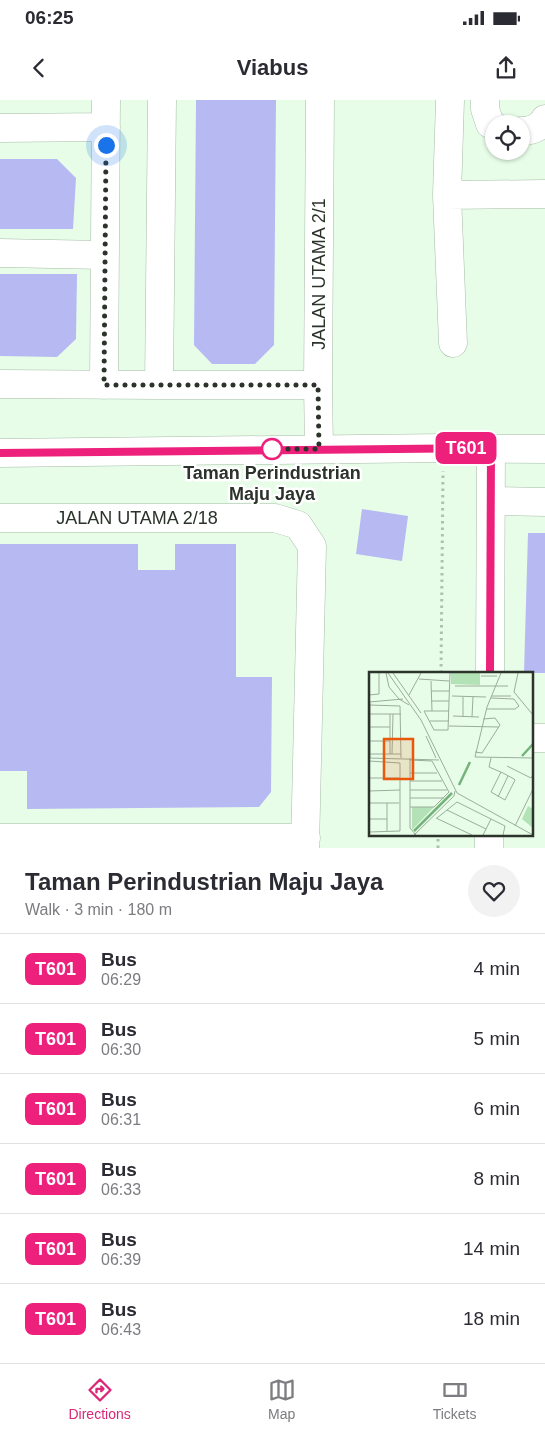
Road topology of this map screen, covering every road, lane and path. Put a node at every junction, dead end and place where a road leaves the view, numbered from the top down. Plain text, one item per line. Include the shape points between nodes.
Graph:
1 (106, 100) edge
2 (162, 100) edge
3 (320, 100) edge
4 (450, 100) edge
5 (485, 100) edge
6 (487, 115) edge
7 (545, 119) edge
8 (106, 127) junction
9 (0, 128) edge
10 (530, 130) edge
11 (545, 194) edge
12 (447, 195) junction
13 (0, 253) edge
14 (105, 255) junction
15 (453, 343) dead end
16 (0, 384) edge
17 (104, 385) junction
18 (159, 385) junction
19 (318, 385) junction
20 (444, 448) junction
21 (491, 448) junction
22 (319, 449) junction
23 (545, 449) edge
24 (0, 453) edge
25 (491, 501) junction
26 (545, 502) edge
27 (0, 518) edge
28 (440, 672) edge
29 (490, 672) edge
30 (532, 738) edge
31 (545, 738) edge
32 (0, 838) edge
33 (306, 843) edge

1 - 8 street
2 - 18 street
3 - 19 street, JALAN UTAMA 2/1
4 - 12 street
5 - 6 street
7 - 10 street
8 - 9 street
8 - 14 street
11 - 12 street
12 - 15 street
13 - 14 street
14 - 17 street
16 - 17 street
17 - 18 street
18 - 19 street
19 - 22 street, JALAN UTAMA 2/1
20 - 21 street
20 - 22 street
20 - 28 path
21 - 23 street
21 - 25 street
22 - 24 street
25 - 26 street
25 - 29 street
27 - 33 street, JALAN UTAMA 2/18 via 275,518 298,526 312,546
30 - 31 street
32 - 33 street

